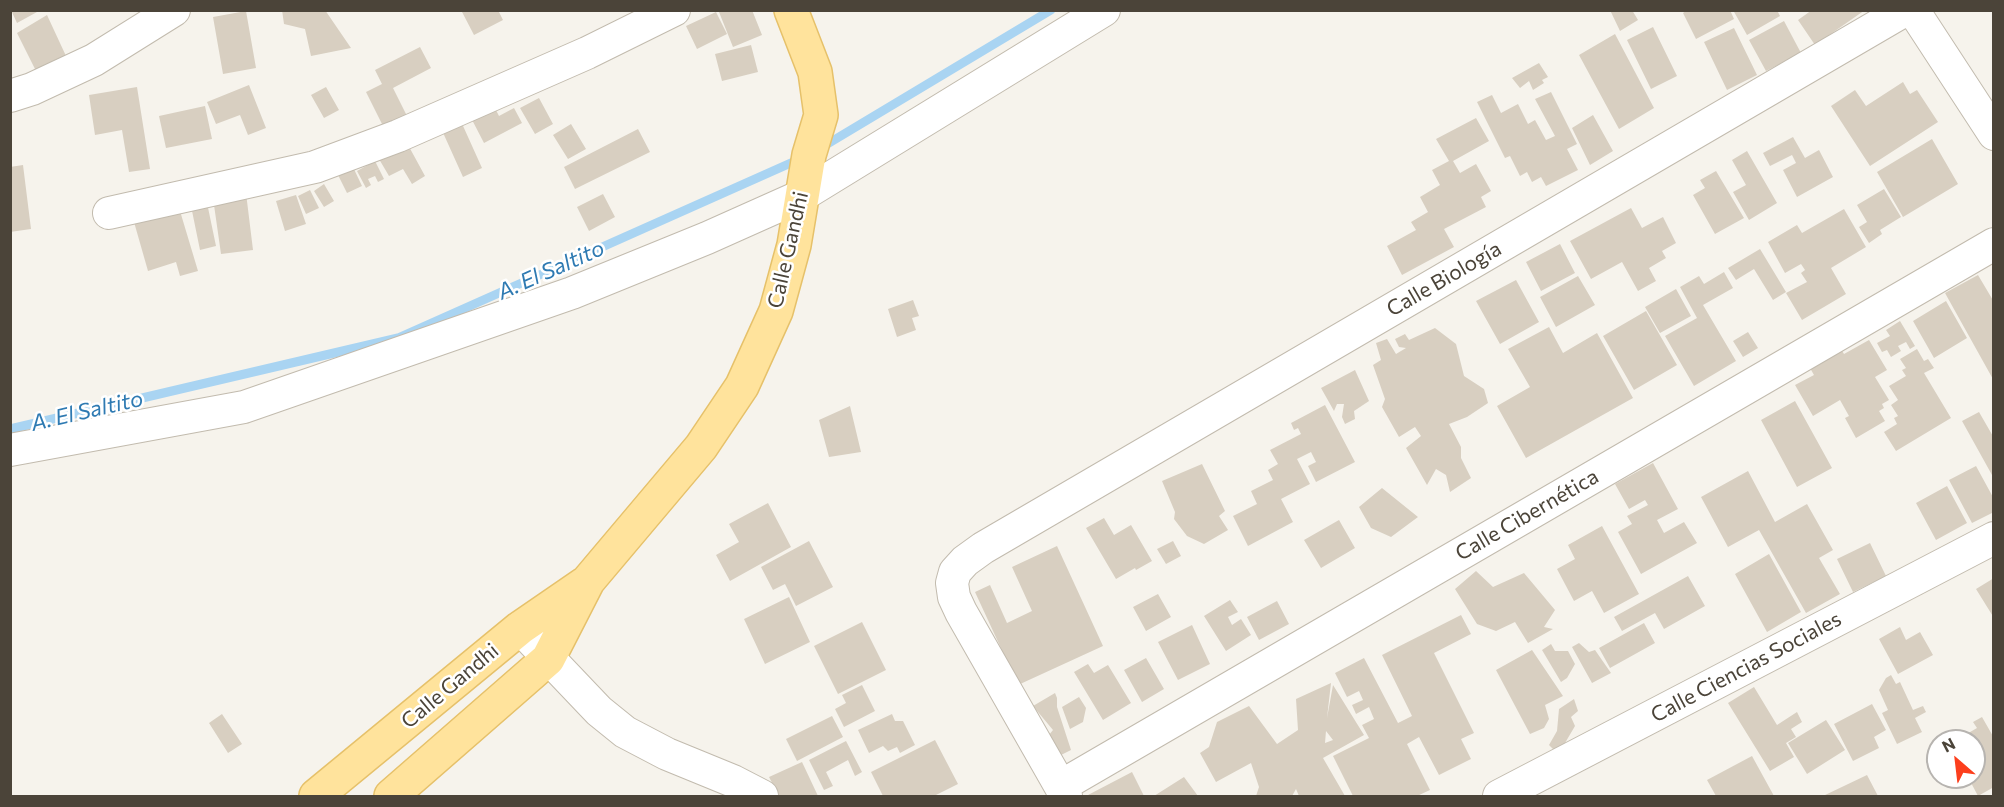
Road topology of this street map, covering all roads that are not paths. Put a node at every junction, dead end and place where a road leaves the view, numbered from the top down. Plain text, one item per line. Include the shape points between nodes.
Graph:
1 (174, 10) edge
2 (674, 10) edge
3 (791, 10) edge
4 (1104, 10) edge
5 (1905, 10) edge
6 (1913, 10) edge
7 (10, 96) edge
8 (1994, 134) edge
9 (801, 196) junction
10 (110, 213) dead end
11 (1994, 244) edge
12 (10, 450) edge
13 (1994, 538) edge
14 (588, 581) junction
15 (520, 628) junction
16 (548, 659) junction
17 (1064, 791) edge
18 (316, 796) edge
19 (391, 796) edge
20 (762, 796) edge
21 (1499, 796) edge

1 - 7 street via 94,60
2 - 10 street via 398,136 315,167
3 - 9 main road, Calle Gandhi via 815,72 821,116
4 - 9 street
5 - 17 street, Calle Biología via 965,561 955,572 954,597
6 - 8 street
9 - 12 street via 572,293 244,407
9 - 14 main road, Calle Gandhi via 794,245 776,311 742,386 701,447
11 - 17 street, Calle Cibernética
13 - 21 street, Calle Ciencias Sociales
14 - 15 main road, Calle Gandhi
14 - 16 main road, Calle Gandhi
15 - 16 street
15 - 18 main road, Calle Gandhi
16 - 19 main road, Calle Gandhi
16 - 20 street via 625,732

